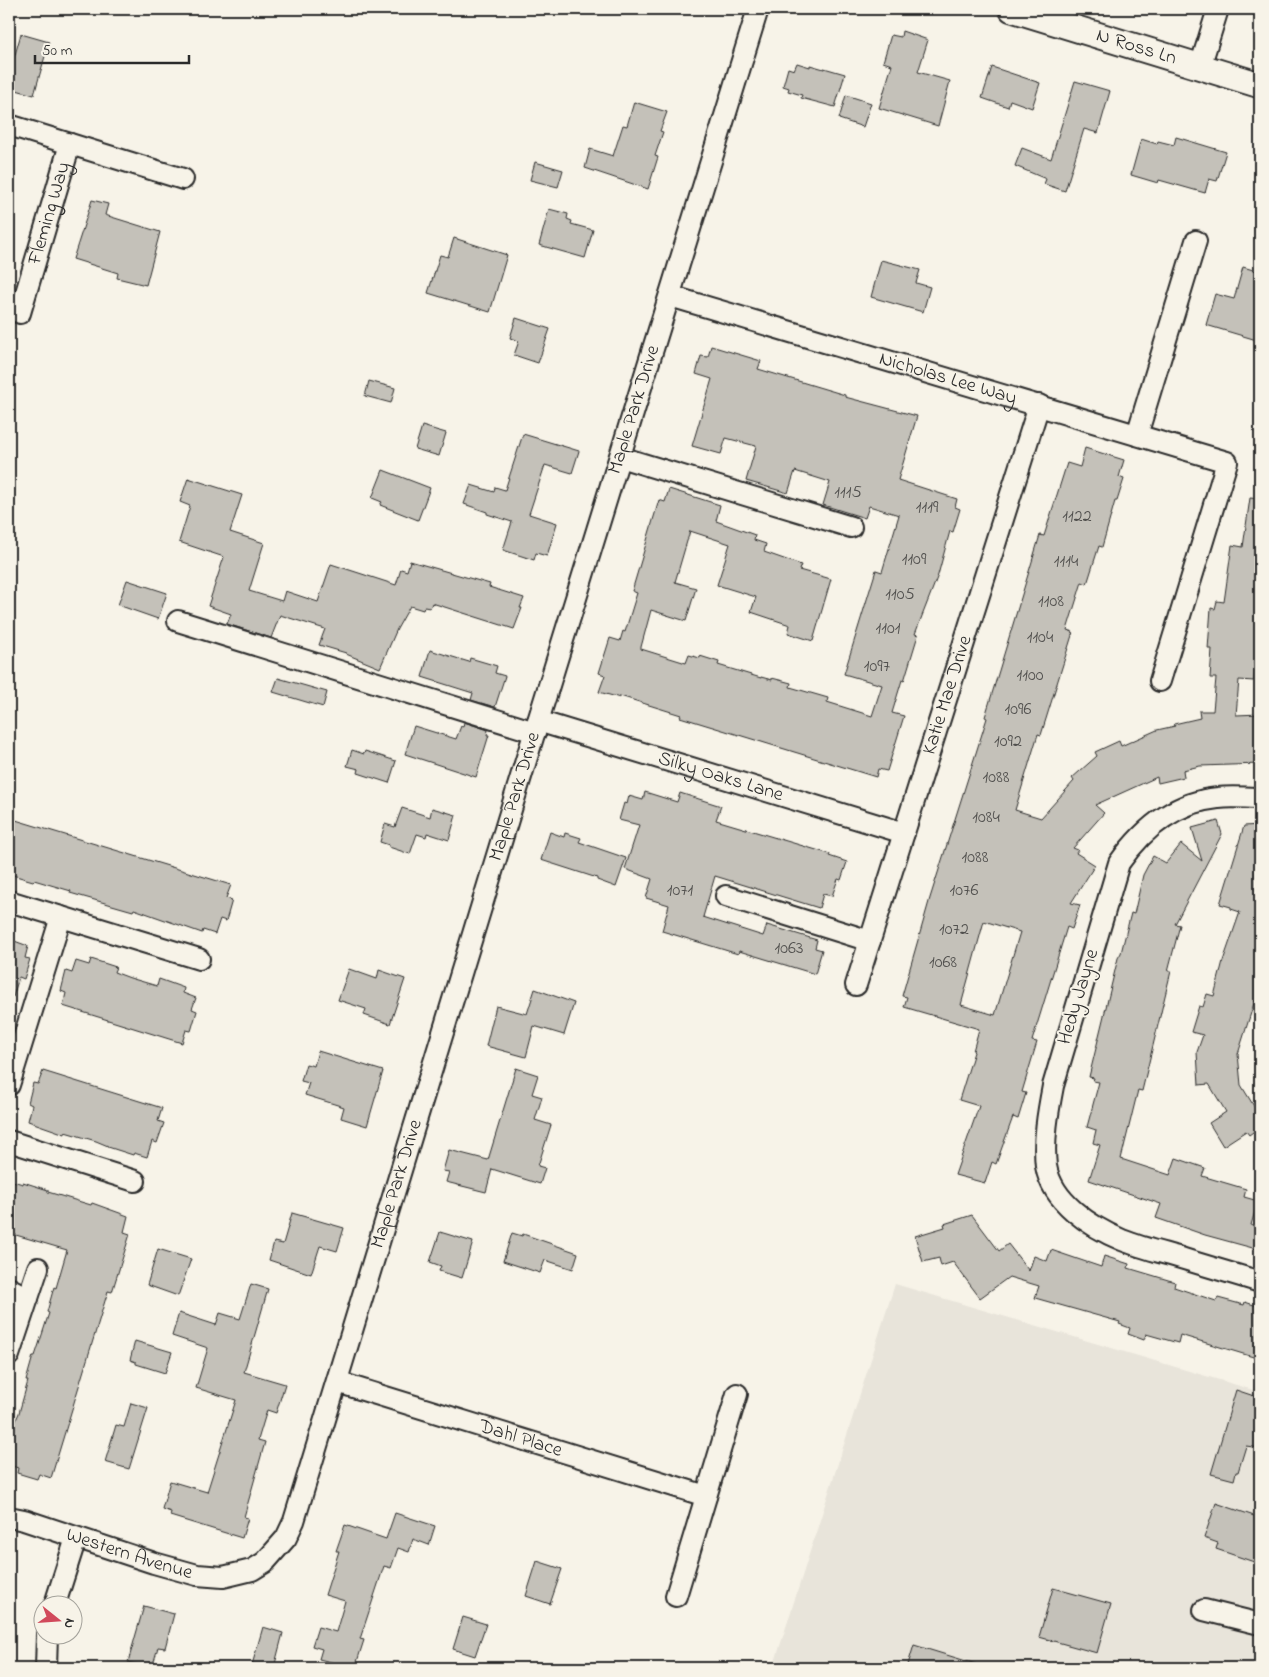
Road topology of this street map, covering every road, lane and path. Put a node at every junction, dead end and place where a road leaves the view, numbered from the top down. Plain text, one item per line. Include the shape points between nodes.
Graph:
1 (758, 9) edge
2 (1012, 9) edge
3 (1218, 9) edge
4 (1200, 67) junction
5 (1260, 85) edge
6 (9, 125) edge
7 (70, 144) junction
8 (184, 179) dead end
9 (1196, 241) dead end
10 (670, 296) junction
11 (20, 313) dead end
12 (1039, 405) junction
13 (1137, 435) junction
14 (620, 457) junction
15 (851, 527) dead end
16 (178, 621) dead end
17 (1160, 681) dead end
18 (536, 726) junction
19 (1260, 798) edge
20 (904, 833) junction
21 (726, 896) dead end
22 (9, 901) edge
23 (62, 917) junction
24 (870, 941) junction
25 (198, 959) dead end
26 (856, 985) dead end
27 (9, 1085) edge
28 (9, 1141) edge
29 (135, 1181) dead end
30 (38, 1268) dead end
31 (1260, 1282) edge
32 (9, 1288) edge
33 (28, 1298) junction
34 (9, 1355) edge
35 (337, 1382) junction
36 (737, 1394) dead end
37 (706, 1496) junction
38 (9, 1517) edge
39 (76, 1538) junction
40 (252, 1570) joint
41 (58, 1594) edge
42 (676, 1596) dead end
43 (1204, 1610) dead end
44 (1260, 1624) edge
45 (47, 1644) edge
46 (46, 1668) edge

1 - 10 street, Maple Park Drive
2 - 4 main road, N Ross Ln
3 - 4 street
4 - 5 main road, N Ross Ln
6 - 7 street
7 - 8 street
7 - 11 street, Fleming Way
9 - 13 street
10 - 12 street, Nicholas Lee Way
10 - 14 street, Maple Park Drive
12 - 13 street, Nicholas Lee Way
12 - 20 street, Katie Mae Drive
13 - 17 street, Nicholas Lee Way via 1227,462
14 - 15 street
14 - 18 street, Maple Park Drive
16 - 18 street, Silky Oaks Lane
18 - 20 street, Silky Oaks Lane
18 - 35 street, Maple Park Drive
19 - 31 street, Hedy Jayne via 1218,798 1183,807 1149,827 1119,863 1053,1086 1046,1146 1046,1166 1053,1185 1061,1198 1080,1216 1122,1240
20 - 24 street, Katie Mae Drive
21 - 24 street
22 - 23 street
23 - 25 street
23 - 27 street
24 - 26 street, Katie Mae Drive
28 - 29 street
30 - 33 street
32 - 33 street
33 - 34 street
35 - 37 street, Dahl Place
35 - 40 street, Maple Park Drive via 294,1521 277,1550
36 - 37 street
37 - 42 street
38 - 39 street, Western Avenue
39 - 40 street, Western Avenue via 198,1575 223,1577
39 - 41 street
43 - 44 street
45 - 46 street

